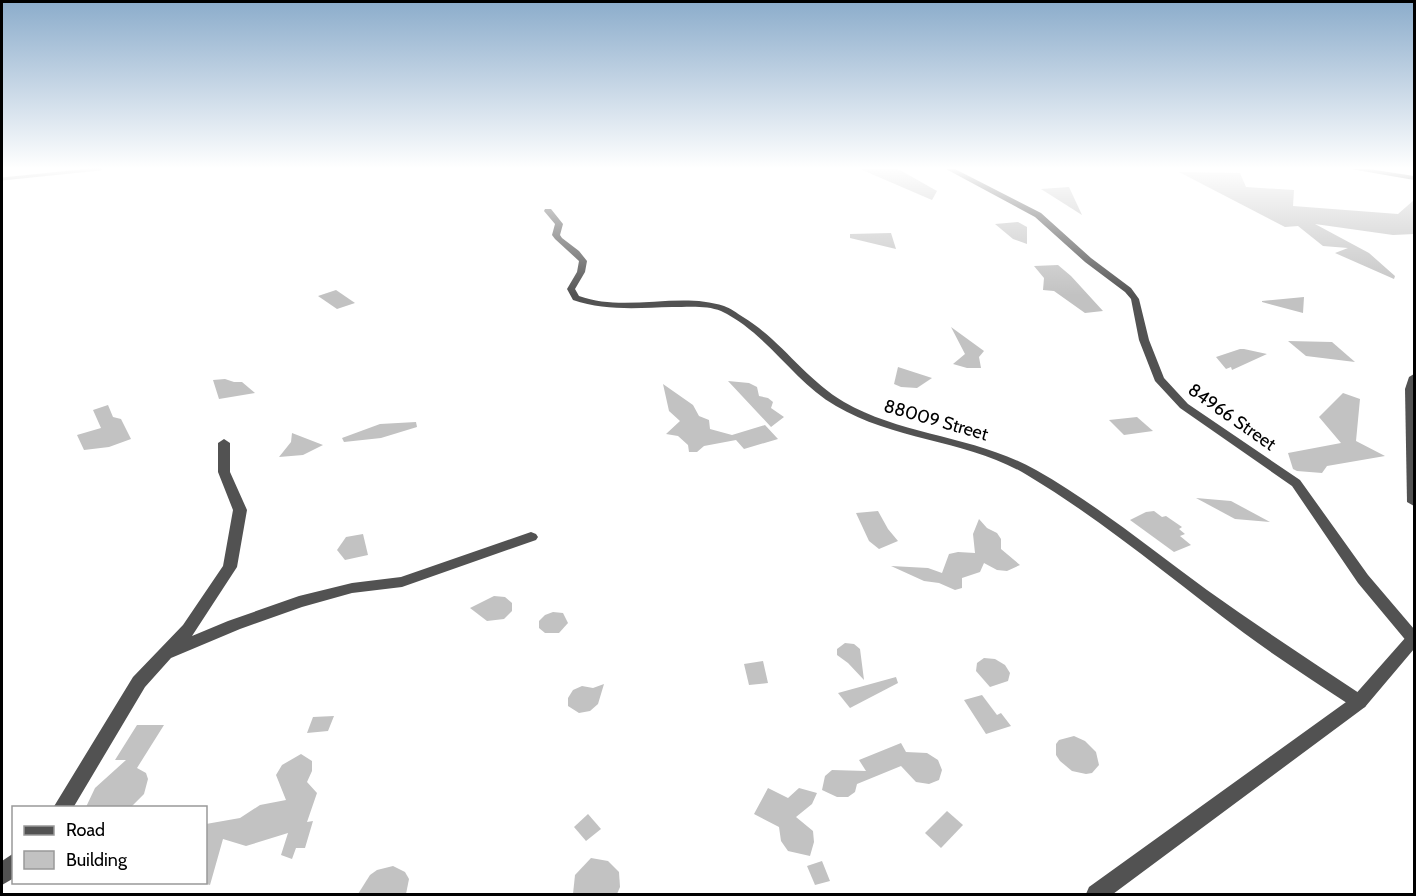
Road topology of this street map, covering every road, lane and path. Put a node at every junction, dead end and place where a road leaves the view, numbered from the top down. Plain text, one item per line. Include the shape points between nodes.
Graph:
1 (1030, 211) edge
2 (548, 212) dead end
3 (1414, 376) edge
4 (224, 443) dead end
5 (1414, 501) edge
6 (531, 537) dead end
7 (1414, 637) edge
8 (164, 655) junction
9 (1359, 702) junction
10 (63, 806) edge
11 (1096, 894) edge

1 - 7 street, 84966 Street via 1128,290 1135,299 1144,340 1159,379 1184,406 1296,483 1363,579
2 - 9 street, 88009 Street via 559,224 559,242 577,252 583,261 571,289 576,298 618,306 697,304 722,308 756,329 815,386 862,416 999,458 1031,472 1099,517 1252,631
3 - 5 street via 1410,389
4 - 8 street via 224,472 240,510 230,567 189,628
6 - 8 street via 402,582 352,588 299,602
7 - 9 street
8 - 10 street via 139,682
9 - 11 street

